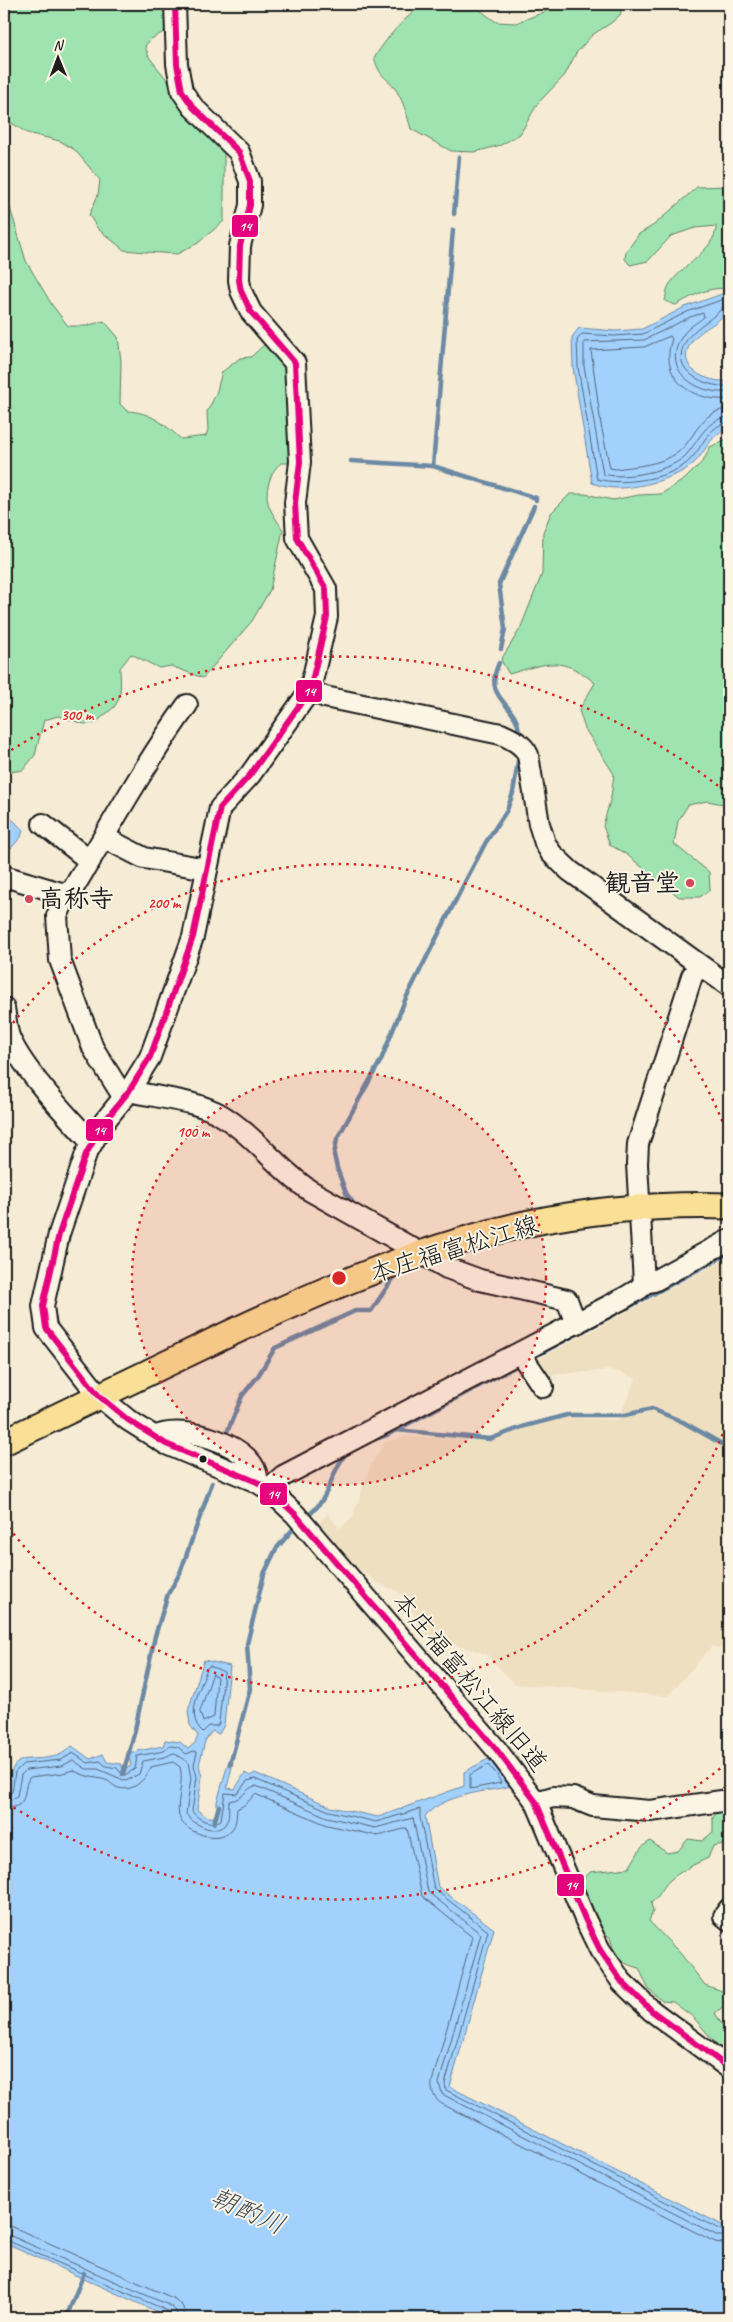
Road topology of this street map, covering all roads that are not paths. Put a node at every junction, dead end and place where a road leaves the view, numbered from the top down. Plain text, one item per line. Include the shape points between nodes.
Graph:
1 (175, 4) edge
2 (310, 690) junction
3 (187, 705) dead end
4 (43, 824) dead end
5 (105, 838) junction
6 (90, 861) junction
7 (207, 869) junction
8 (4, 876) edge
9 (67, 894) junction
10 (699, 966) junction
11 (729, 986) edge
12 (4, 1008) edge
13 (7, 1037) edge
14 (126, 1095) junction
15 (92, 1143) junction
16 (729, 1206) edge
17 (640, 1208) junction
18 (729, 1240) edge
19 (421, 1254) junction
20 (644, 1283) junction
21 (576, 1324) junction
22 (524, 1358) junction
23 (543, 1387) dead end
24 (100, 1396) junction
25 (4, 1442) edge
26 (263, 1485) junction
27 (729, 1800) edge
28 (536, 1802) junction
29 (729, 1909) edge
30 (729, 1920) edge
31 (729, 2068) edge

1 - 2 street via 177,64 182,91 193,107 239,152 250,181 250,204 240,246 241,291 251,312 295,364 300,462 295,530 326,589 327,617
2 - 7 street, 本庄福富松江線旧道 via 250,775 220,808
2 - 10 street via 501,734 520,744 528,755 540,824 551,853 570,871
3 - 5 street via 130,792
4 - 6 street
5 - 6 street
5 - 7 street via 144,858
6 - 9 street
7 - 14 street, 本庄福富松江線旧道 via 193,937 150,1057
8 - 9 street
9 - 14 street via 57,916 60,960 93,1048
10 - 11 street
10 - 17 street via 692,976 638,1144
12 - 13 street
13 - 15 street via 62,1110
14 - 15 street, 本庄福富松江線旧道
14 - 19 street via 205,1107 221,1115 294,1180
15 - 24 street, 本庄福富松江線旧道 via 58,1234 43,1306 46,1328
16 - 17 main road, 本庄福富松江線
17 - 19 main road, 本庄福富松江線 via 525,1224
17 - 20 street
18 - 20 street via 654,1281
19 - 21 street via 480,1280 567,1300
19 - 24 main road, 本庄福富松江線 via 295,1302
20 - 21 street via 624,1298
21 - 22 street
22 - 23 street
22 - 26 street
24 - 25 main road, 本庄福富松江線
24 - 26 street, 本庄福富松江線旧道 via 128,1420 155,1437
26 - 28 street, 本庄福富松江線旧道 via 295,1514 496,1749
27 - 28 street via 650,1811 593,1806 573,1798 554,1797
28 - 31 street, 本庄福富松江線旧道 via 600,1950 622,1982 652,2011
29 - 30 street via 724,1916

